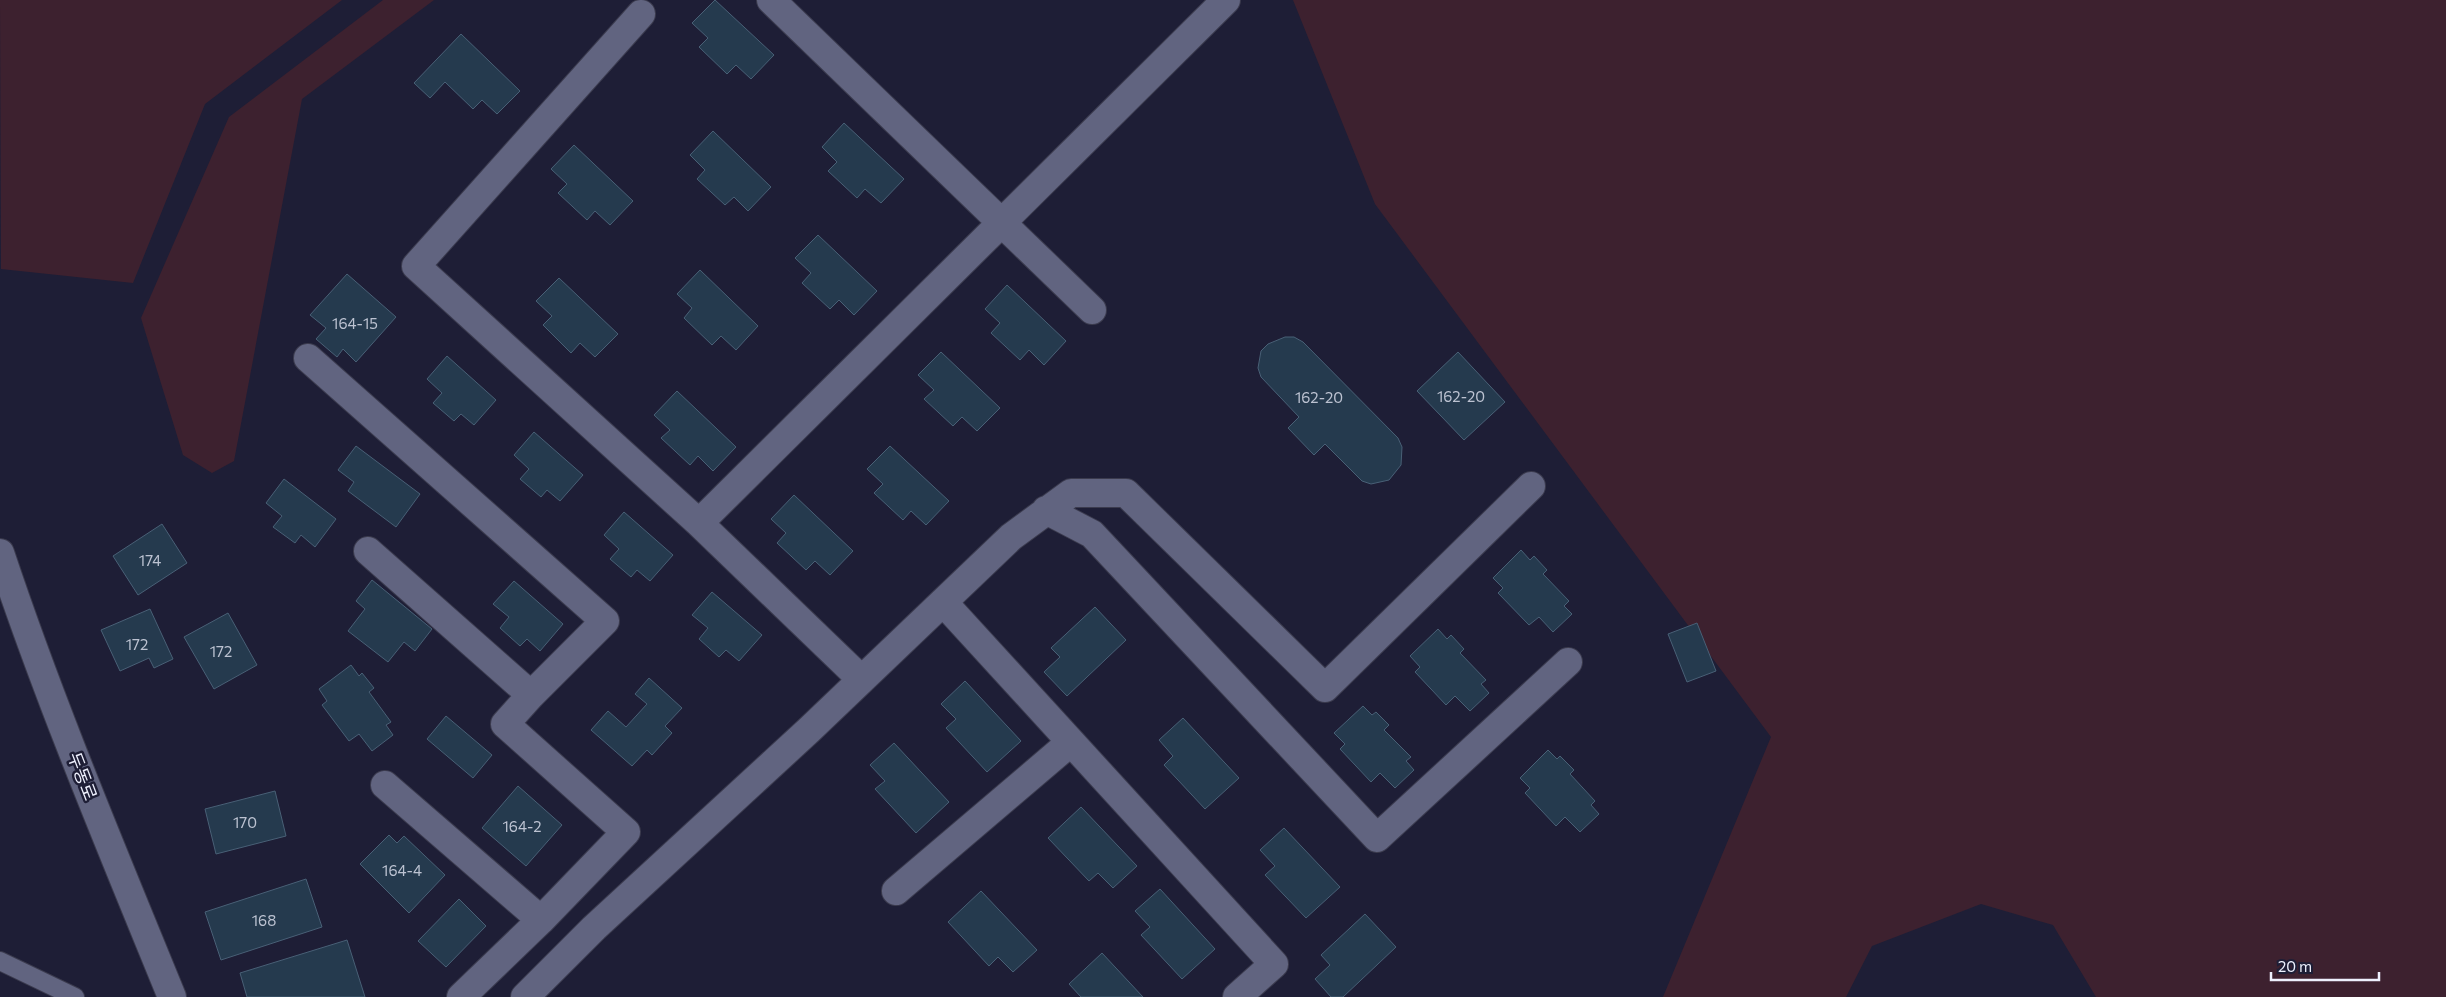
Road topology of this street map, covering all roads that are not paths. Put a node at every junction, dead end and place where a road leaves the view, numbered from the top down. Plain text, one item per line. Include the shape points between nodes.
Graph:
1 (771, 0) edge
2 (1226, 0) edge
3 (641, 14) dead end
4 (1002, 222) junction
5 (1092, 310) dead end
6 (308, 358) dead end
7 (1531, 486) dead end
8 (1046, 510) junction
9 (699, 524) junction
10 (368, 551) dead end
11 (0, 553) edge
12 (943, 602) junction
13 (1568, 662) dead end
14 (861, 679) junction
15 (531, 695) junction
16 (1071, 742) junction
17 (385, 785) dead end
18 (896, 892) dead end
19 (541, 920) junction
20 (0, 961) edge
21 (75, 997) edge
22 (172, 997) edge
23 (461, 997) edge
24 (525, 997) edge
25 (1237, 997) edge

1 - 4 street
2 - 4 street
3 - 9 street via 416,266
4 - 5 street
4 - 9 street
6 - 15 street via 605,621
7 - 8 street via 1324,688 1126,493 1071,493
8 - 12 street via 1010,537
8 - 13 street via 1092,534 1377,838
9 - 14 street
10 - 15 street
11 - 22 street, 두동로 via 87,788
12 - 14 street
12 - 16 street
14 - 24 street via 594,928
15 - 19 street via 505,724 626,832
16 - 18 street
16 - 25 street via 1274,964
17 - 19 street
19 - 23 street
20 - 21 lane

